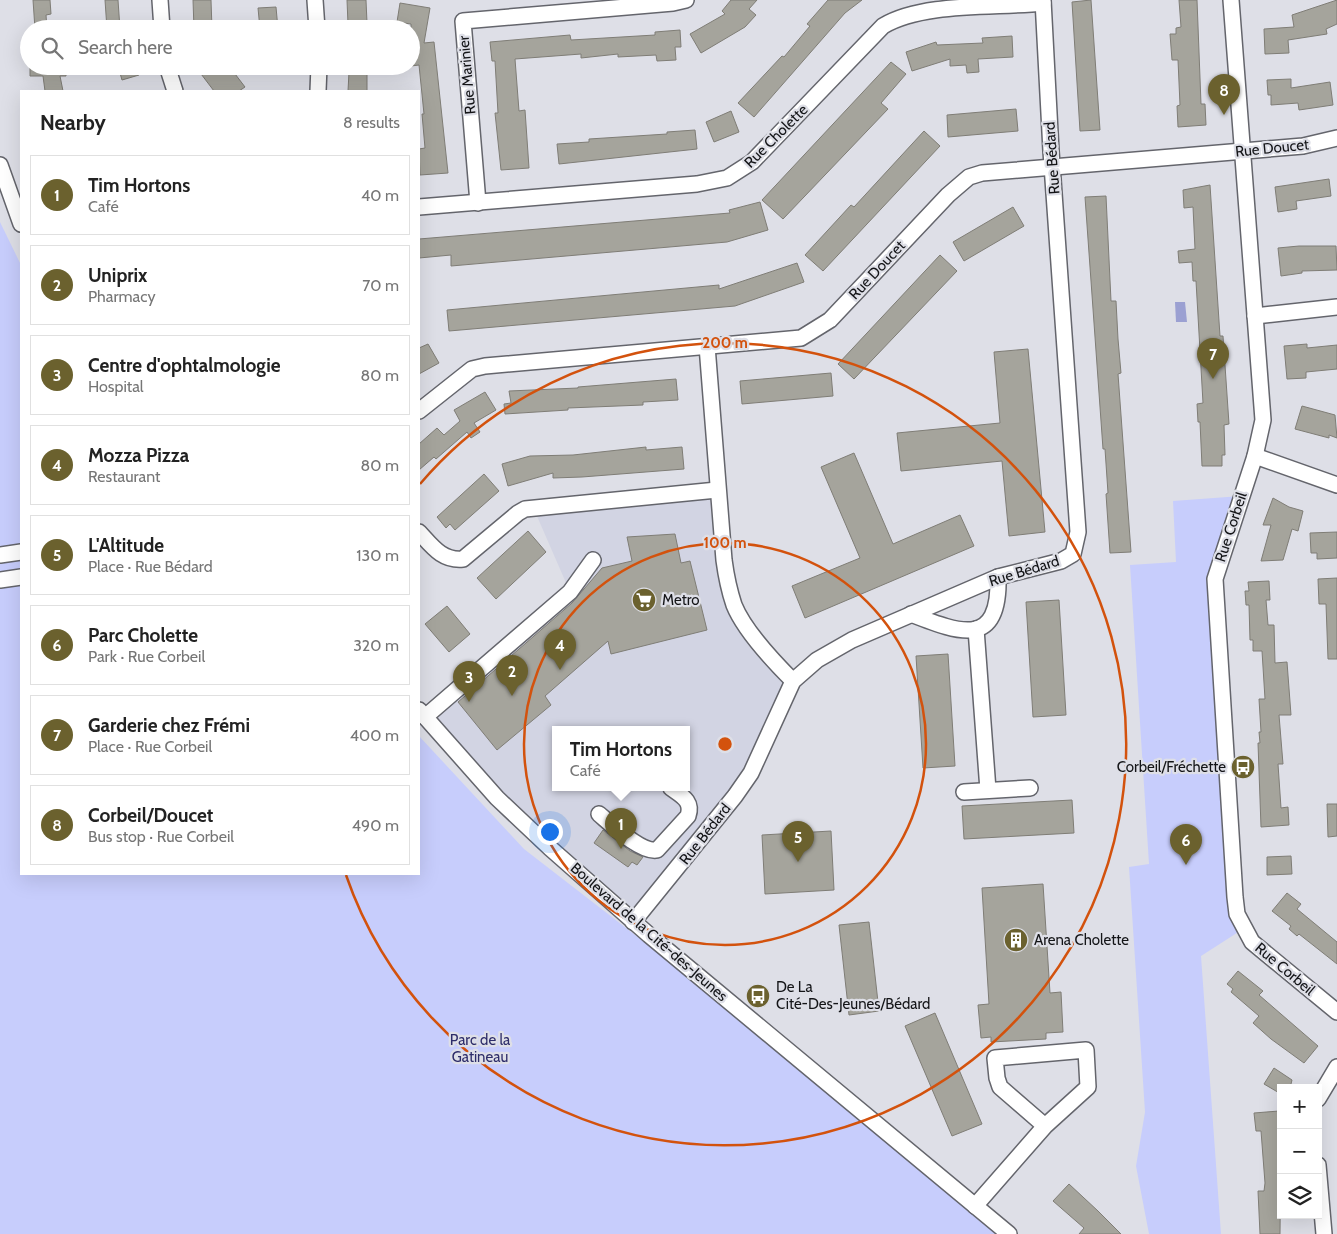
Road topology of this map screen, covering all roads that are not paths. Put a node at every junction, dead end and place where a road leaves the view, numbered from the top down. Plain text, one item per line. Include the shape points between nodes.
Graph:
1 (160, 0) edge
2 (315, 0) edge
3 (686, 0) edge
4 (1232, 0) edge
5 (1043, 2) edge
6 (161, 20) edge
7 (316, 20) edge
8 (170, 75) edge
9 (319, 75) edge
10 (175, 90) edge
11 (318, 90) edge
12 (1337, 138) edge
13 (1243, 151) junction
14 (0, 165) edge
15 (1052, 167) junction
16 (478, 203) junction
17 (420, 207) edge
18 (20, 221) edge
19 (1337, 307) edge
20 (1256, 316) junction
21 (707, 346) junction
22 (420, 410) edge
23 (1255, 456) junction
24 (1337, 485) edge
25 (717, 490) junction
26 (420, 533) edge
27 (20, 552) edge
28 (0, 555) edge
29 (593, 560) dead end
30 (20, 577) edge
31 (998, 577) junction
32 (0, 580) edge
33 (911, 614) junction
34 (976, 629) junction
35 (793, 681) junction
36 (422, 714) edge
37 (1030, 788) dead end
38 (988, 790) junction
39 (675, 791) edge
40 (964, 792) dead end
41 (599, 814) dead end
42 (634, 922) junction
43 (1337, 1012) edge
44 (1337, 1067) edge
45 (1322, 1092) edge
46 (1045, 1126) junction
47 (1319, 1174) edge
48 (975, 1206) junction
49 (1009, 1234) edge
50 (1324, 1234) edge

1 - 6 street
2 - 7 street
3 - 16 street, Rue Marinier via 463,21
4 - 13 street, Rue Corbeil
5 - 15 street, Rue Bédard
5 - 16 street, Rue Cholette via 924,11 895,19 883,26 752,162 727,178 704,184
8 - 10 street
9 - 11 street
12 - 13 street, Rue Doucet via 1303,146
13 - 15 street, Rue Doucet
13 - 20 street, Rue Corbeil
14 - 18 street
15 - 21 street, Rue Doucet via 969,177 948,195 830,320 801,338
15 - 31 street, Rue Bédard via 1077,541 1073,554 1061,561
16 - 17 street, Rue Cholette
19 - 20 street
20 - 23 street, Rue Corbeil via 1262,420
21 - 22 street, Rue Doucet via 472,369
21 - 25 street
23 - 24 street
23 - 43 street, Rue Corbeil via 1215,579 1237,914 1252,942
25 - 26 street via 525,509 463,558 454,560 436,551
25 - 35 street via 724,560 735,607 749,630
27 - 28 street
29 - 36 street via 570,592
30 - 32 street
31 - 33 street, Rue Bédard
31 - 34 street via 995,613 987,624
33 - 34 street via 947,628
33 - 35 street, Rue Bédard via 836,648
34 - 38 street
35 - 42 street, Rue Bédard via 750,773 707,833
36 - 42 street, Boulevard de la Cité-des-Jeunes via 497,798
37 - 38 street
38 - 40 street
39 - 41 street via 687,799 688,816 657,850 640,846
42 - 48 street, Boulevard de la Cité-des-Jeunes
44 - 45 street
46 - 46 street via 1088,1087 1086,1050 995,1058 1000,1087
46 - 48 street
47 - 50 street
48 - 49 street, Boulevard de la Cité-des-Jeunes

